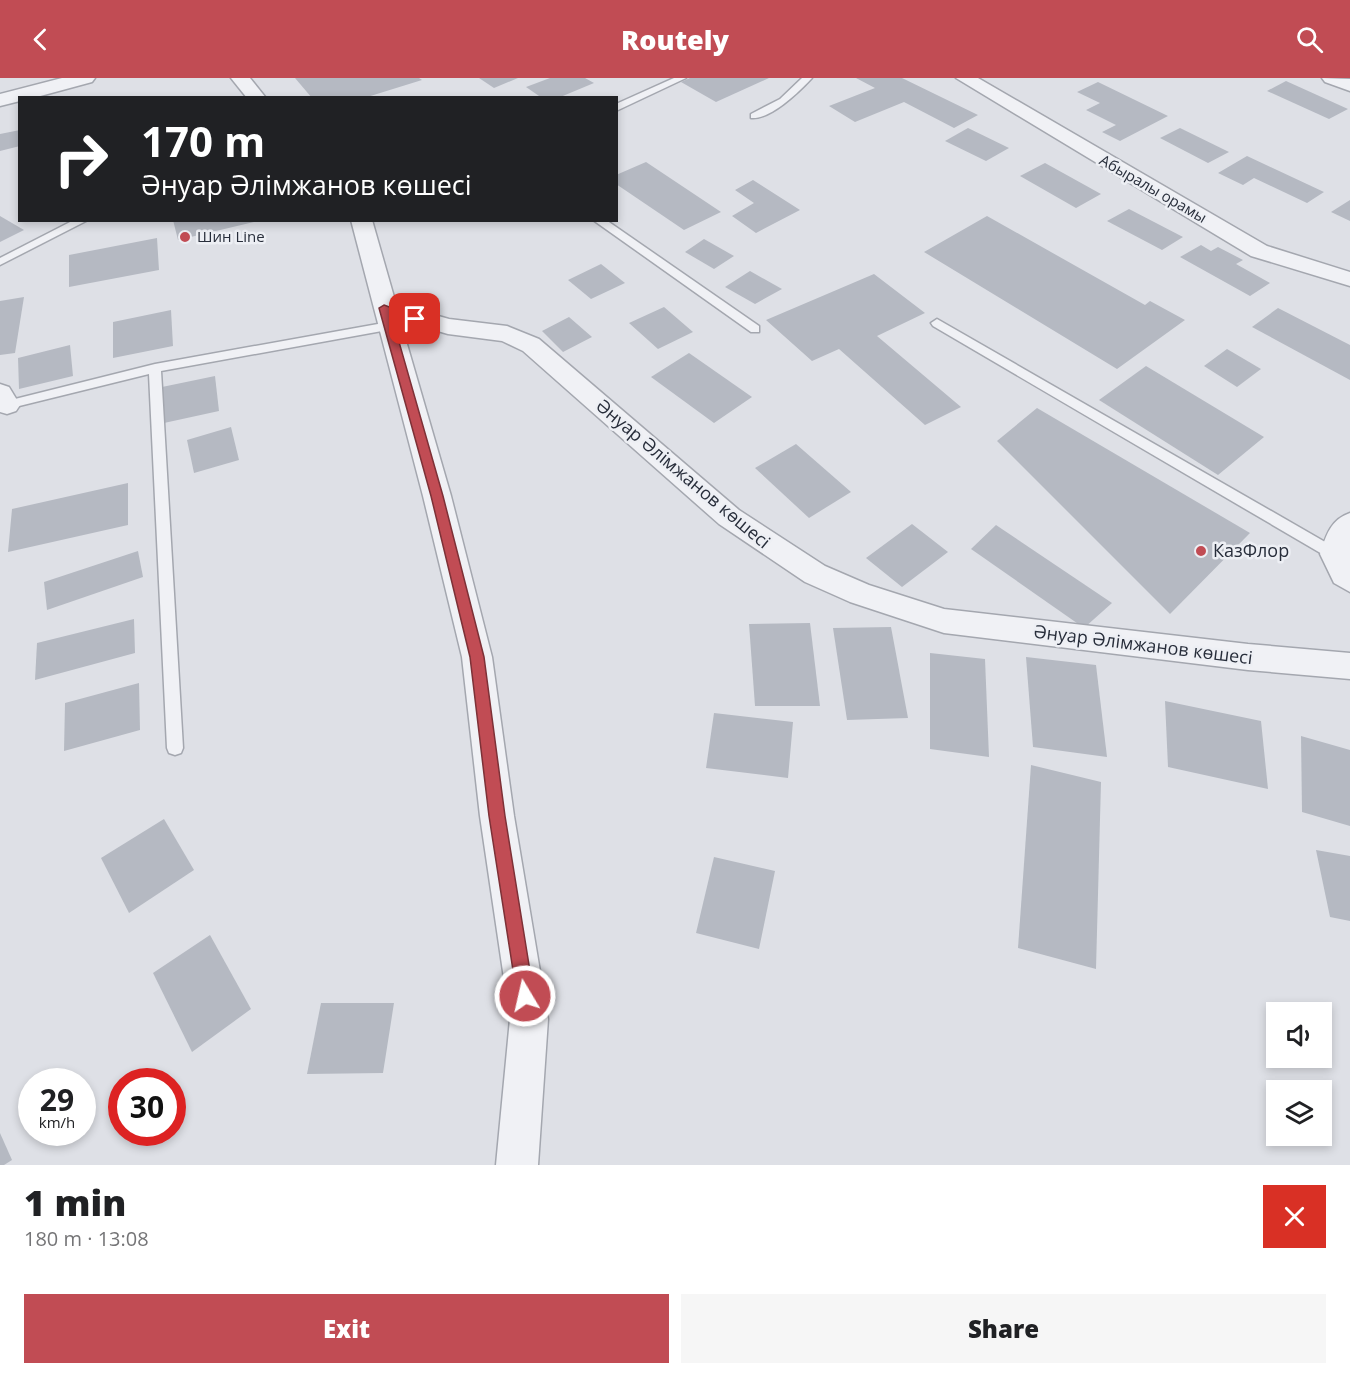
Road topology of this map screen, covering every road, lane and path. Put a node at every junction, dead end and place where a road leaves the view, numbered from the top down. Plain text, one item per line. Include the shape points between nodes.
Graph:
1 (85, 78) edge
2 (240, 78) edge
3 (681, 78) edge
4 (807, 78) edge
5 (964, 78) edge
6 (1331, 78) edge
7 (1350, 86) edge
8 (255, 96) edge
9 (0, 100) edge
10 (618, 107) edge
11 (754, 116) dead end
12 (79, 222) edge
13 (362, 222) edge
14 (601, 222) edge
15 (0, 262) edge
16 (1350, 279) edge
17 (386, 317) junction
18 (937, 323) dead end
19 (755, 329) dead end
20 (155, 368) junction
21 (3, 399) edge
22 (1350, 524) edge
23 (1334, 554) junction
24 (1350, 580) edge
25 (1350, 666) edge
26 (175, 748) dead end
27 (517, 1165) edge

1 - 9 street
2 - 8 street
3 - 10 lane
4 - 11 lane via 783,101
5 - 16 street, Абыралы орамы via 1259,251
6 - 7 street
12 - 15 lane
13 - 17 street
14 - 19 lane
17 - 20 lane
17 - 25 street, Әнуар Әлімжанов көшесі via 507,334 531,345 729,517 814,574 860,594 944,621
17 - 27 street via 477,657 529,1019
18 - 23 lane
20 - 21 lane
20 - 26 lane
22 - 23 street via 1340,535
23 - 24 street

